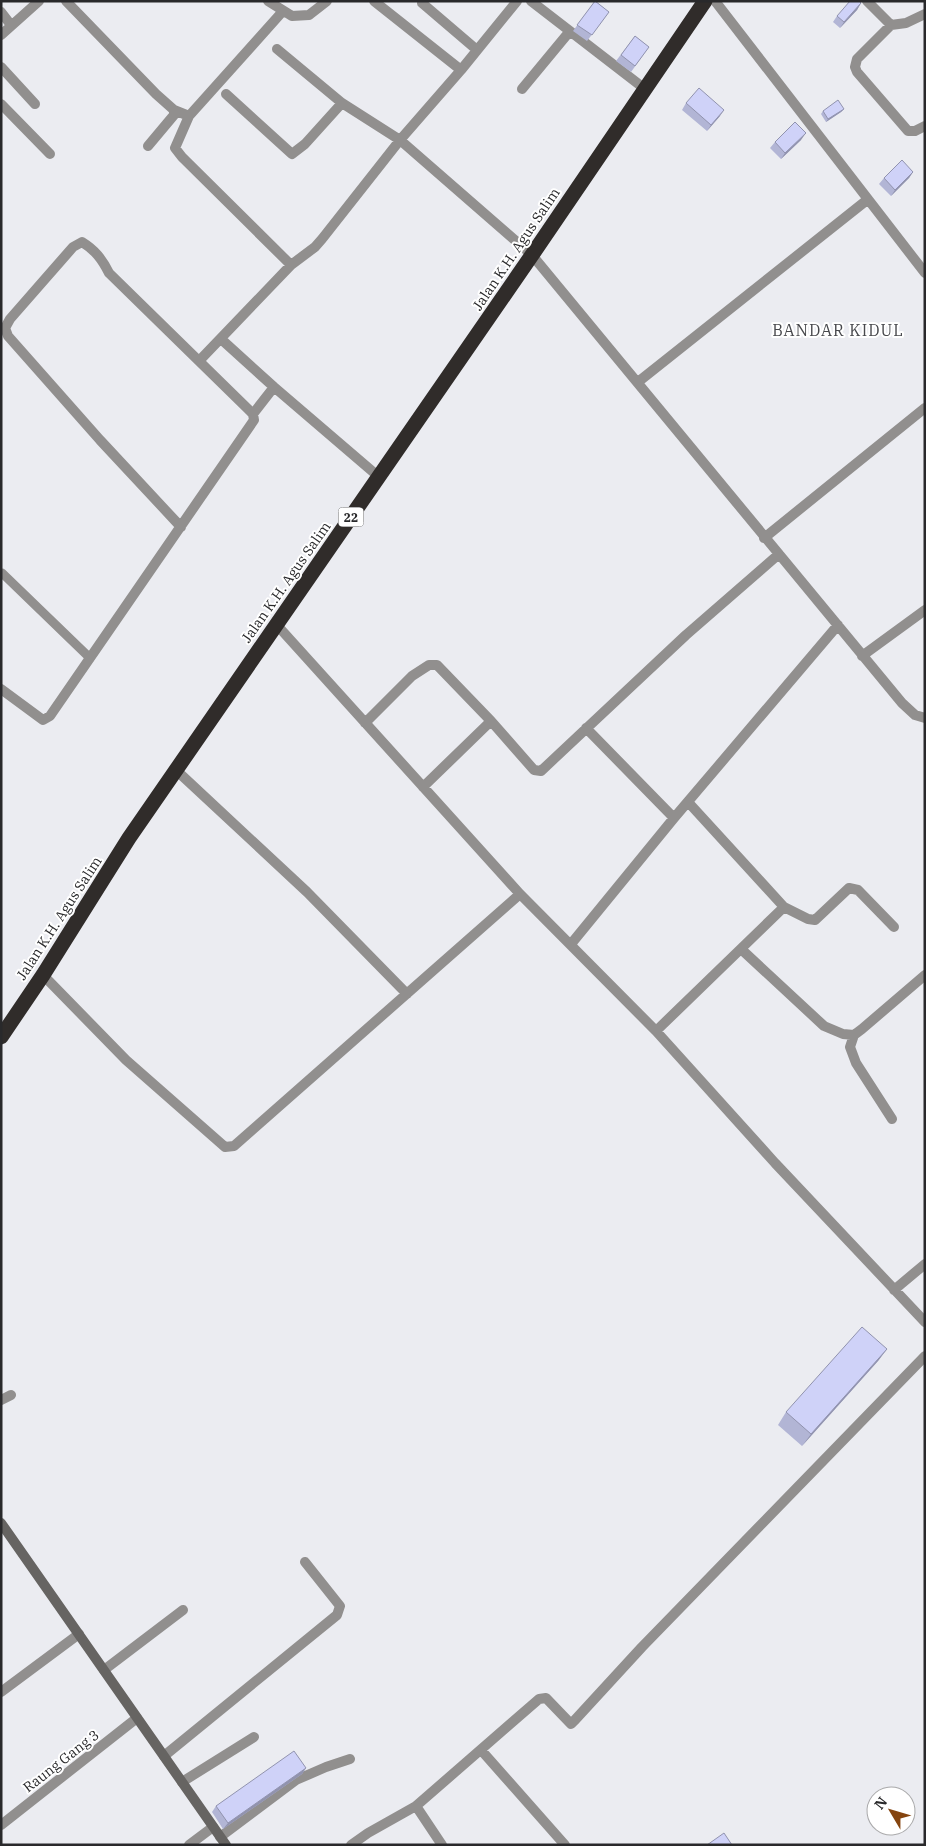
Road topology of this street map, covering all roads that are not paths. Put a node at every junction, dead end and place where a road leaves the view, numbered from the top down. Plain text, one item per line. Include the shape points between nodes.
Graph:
1 (39, 1) edge
2 (66, 1) edge
3 (268, 1) edge
4 (327, 1) edge
5 (374, 1) edge
6 (517, 1) edge
7 (531, 1) edge
8 (706, 1) edge
9 (715, 1) edge
10 (867, 1) edge
11 (422, 3) dead end
12 (282, 11) junction
13 (1, 12) edge
14 (925, 14) edge
15 (12, 25) junction
16 (891, 25) junction
17 (570, 31) junction
18 (1, 35) edge
19 (277, 49) dead end
20 (477, 50) junction
21 (1, 66) edge
22 (461, 70) junction
23 (522, 89) dead end
24 (645, 89) junction
25 (226, 94) dead end
26 (342, 102) junction
27 (1, 104) edge
28 (35, 104) dead end
29 (174, 110) junction
30 (189, 116) junction
31 (925, 126) edge
32 (400, 140) junction
33 (148, 146) dead end
34 (50, 154) dead end
35 (867, 200) junction
36 (532, 255) junction
37 (291, 265) junction
38 (925, 274) edge
39 (221, 339) junction
40 (199, 361) junction
41 (638, 382) junction
42 (274, 388) junction
43 (925, 408) edge
44 (253, 414) junction
45 (379, 477) junction
46 (181, 527) junction
47 (764, 538) junction
48 (779, 554) junction
49 (2, 573) edge
50 (925, 610) edge
51 (276, 624) junction
52 (838, 626) junction
53 (862, 656) junction
54 (90, 658) junction
55 (1, 689) edge
56 (925, 718) edge
57 (491, 721) junction
58 (365, 723) junction
59 (586, 728) junction
60 (176, 770) junction
61 (423, 787) junction
62 (688, 802) junction
63 (674, 818) junction
64 (520, 894) junction
65 (784, 907) junction
66 (894, 927) dead end
67 (571, 944) junction
68 (741, 949) junction
69 (43, 975) junction
70 (925, 975) edge
71 (407, 994) junction
72 (656, 1031) junction
73 (854, 1035) junction
74 (1, 1037) edge
75 (892, 1118) dead end
76 (925, 1264) edge
77 (894, 1290) junction
78 (925, 1322) edge
79 (925, 1356) edge
80 (11, 1395) dead end
81 (1, 1400) edge
82 (1, 1523) edge
83 (305, 1562) dead end
84 (183, 1610) dead end
85 (79, 1634) junction
86 (104, 1670) junction
87 (1, 1692) edge
88 (137, 1718) junction
89 (254, 1737) dead end
90 (481, 1750) junction
91 (164, 1756) junction
92 (350, 1759) dead end
93 (182, 1782) junction
94 (416, 1806) junction
95 (1, 1825) edge
96 (213, 1827) junction
97 (223, 1841) edge
98 (189, 1845) edge
99 (351, 1845) edge
100 (442, 1845) edge
101 (565, 1845) edge

1 - 15 street
2 - 29 street
3 - 12 street
4 - 12 street via 309,14 292,16
5 - 22 street
6 - 20 street
7 - 17 street
8 - 24 highway, Jalan K.H. Agus Salim / 22
9 - 35 street
10 - 16 street
11 - 20 street
12 - 30 street
13 - 15 street
14 - 16 street via 906,23
15 - 18 street
16 - 31 street via 857,60 855,67 908,130 916,131
17 - 23 street
17 - 24 street
19 - 26 street
20 - 22 street
21 - 28 street
22 - 32 street
24 - 36 highway, Jalan K.H. Agus Salim / 22
25 - 26 street via 292,154
26 - 32 street
27 - 34 street
29 - 30 street
29 - 33 street via 174,115
30 - 37 street via 175,148
32 - 36 street
32 - 37 street via 322,239
35 - 38 street
35 - 41 street
36 - 41 street
36 - 45 highway, Jalan K.H. Agus Salim / 22
37 - 39 street
39 - 40 street
39 - 42 street
40 - 44 street
40 - 46 street via 109,273 93,249 82,242 72,247 5,328 8,336 52,387
41 - 47 street
42 - 44 street
42 - 45 street
43 - 47 street
44 - 46 street via 254,420
45 - 51 highway, Jalan K.H. Agus Salim / 22
46 - 54 street
47 - 48 street
48 - 52 street
48 - 59 street
49 - 54 lane
50 - 53 street
51 - 58 street
51 - 60 highway, Jalan K.H. Agus Salim / 22
52 - 53 street
52 - 62 street
53 - 56 street via 908,710
54 - 55 street via 46,720 38,718
57 - 58 street via 437,665 429,665 412,676
57 - 59 street via 534,770 541,771
57 - 61 street
58 - 61 street
59 - 63 street
60 - 69 highway, Jalan K.H. Agus Salim / 22
60 - 71 street via 307,892
61 - 64 street
62 - 63 street
62 - 65 street
63 - 67 street
64 - 67 street
64 - 71 street
65 - 66 street via 815,920 849,888 853,888
65 - 68 street
67 - 72 street
68 - 72 street
68 - 73 street via 824,1026
69 - 71 street via 126,1060 230,1147
69 - 74 highway, Jalan K.H. Agus Salim / 22
70 - 73 street
72 - 77 street
73 - 75 street via 850,1047 856,1063
76 - 77 street
77 - 78 street
79 - 90 street via 571,1724 546,1698 539,1699
80 - 81 street
82 - 85 main road
83 - 91 street via 340,1606 338,1615
84 - 86 street
85 - 86 main road
85 - 87 street
86 - 88 main road
88 - 91 main road
88 - 95 street, Raung Gang 3
89 - 93 street
90 - 94 street
90 - 101 street
91 - 93 main road
92 - 97 street via 296,1780
93 - 96 main road
94 - 99 street
94 - 100 street
96 - 97 main road
96 - 98 street

